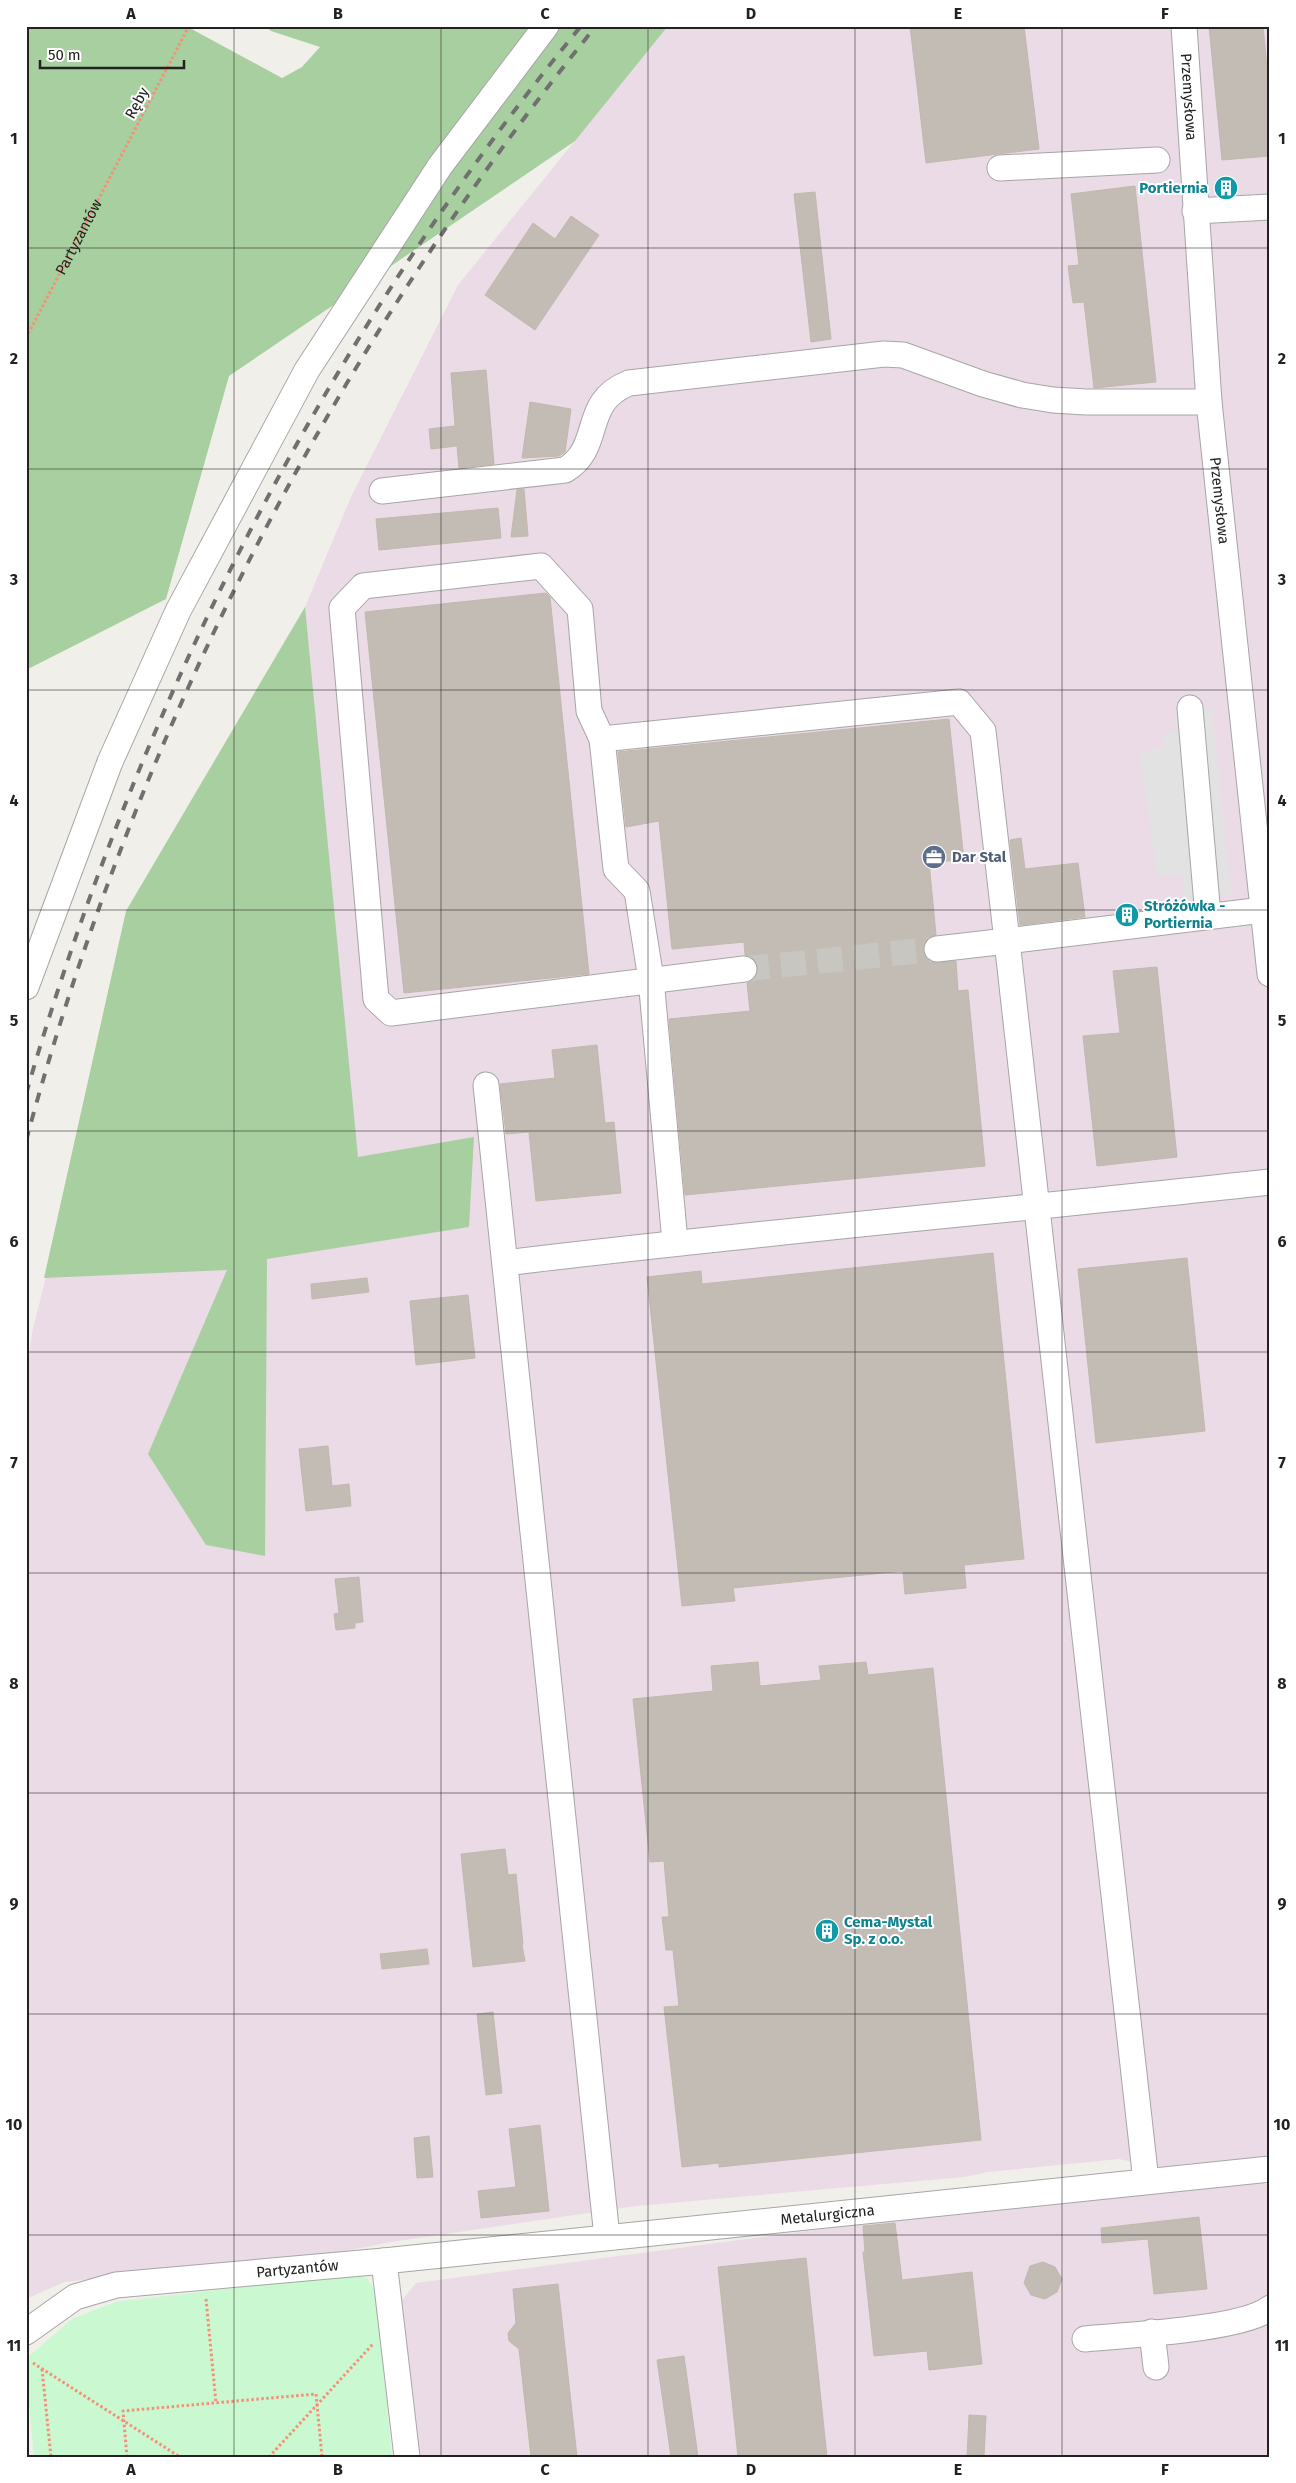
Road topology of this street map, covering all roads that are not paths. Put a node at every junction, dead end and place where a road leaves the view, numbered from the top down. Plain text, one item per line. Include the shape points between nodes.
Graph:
1 (546, 26) edge
2 (1184, 26) edge
3 (1157, 160) dead end
4 (1000, 168) dead end
5 (1270, 207) edge
6 (1195, 211) junction
7 (1209, 402) junction
8 (382, 491) dead end
9 (1190, 708) dead end
10 (602, 739) junction
11 (1262, 834) edge
12 (1263, 910) junction
13 (1208, 916) junction
14 (1007, 941) junction
15 (937, 949) tunnel mouth
16 (744, 969) tunnel mouth
17 (1270, 974) edge
18 (652, 979) junction
19 (26, 987) edge
20 (486, 1085) dead end
21 (1270, 1182) edge
22 (1038, 1207) junction
23 (675, 1242) junction
24 (505, 1263) junction
25 (1270, 2169) edge
26 (1146, 2182) junction
27 (607, 2238) junction
28 (384, 2261) junction
29 (1270, 2308) edge
30 (26, 2332) edge
31 (1152, 2332) junction
32 (1086, 2339) dead end
33 (1156, 2367) dead end
34 (407, 2457) edge

1 - 19 street via 440,166 307,370 178,611 118,744
2 - 6 street, Przemysłowa
3 - 4 street
5 - 6 street
6 - 7 street, Przemysłowa
7 - 8 street via 1053,400 983,384 903,355 854,356 629,383 616,388 602,402 583,454 565,470
7 - 11 street, Przemysłowa
9 - 13 street
10 - 14 street via 959,702 983,731
10 - 18 street via 616,869 637,891
10 - 18 street via 589,711 580,609 541,566 363,586 342,608 376,999 390,1013
11 - 12 street, Przemysłowa
12 - 13 street
12 - 17 street, Przemysłowa
13 - 14 street
14 - 15 street
14 - 22 street
16 - 18 street
18 - 23 street
20 - 24 street
21 - 22 street
22 - 23 street
22 - 26 street
23 - 24 street
24 - 27 street
25 - 26 street, Metalurgiczna
26 - 27 street, Metalurgiczna
27 - 28 street, Metalurgiczna
28 - 30 street, Partyzantów via 116,2285 76,2297
28 - 34 street
29 - 31 street via 1245,2319
31 - 32 street
31 - 33 street

